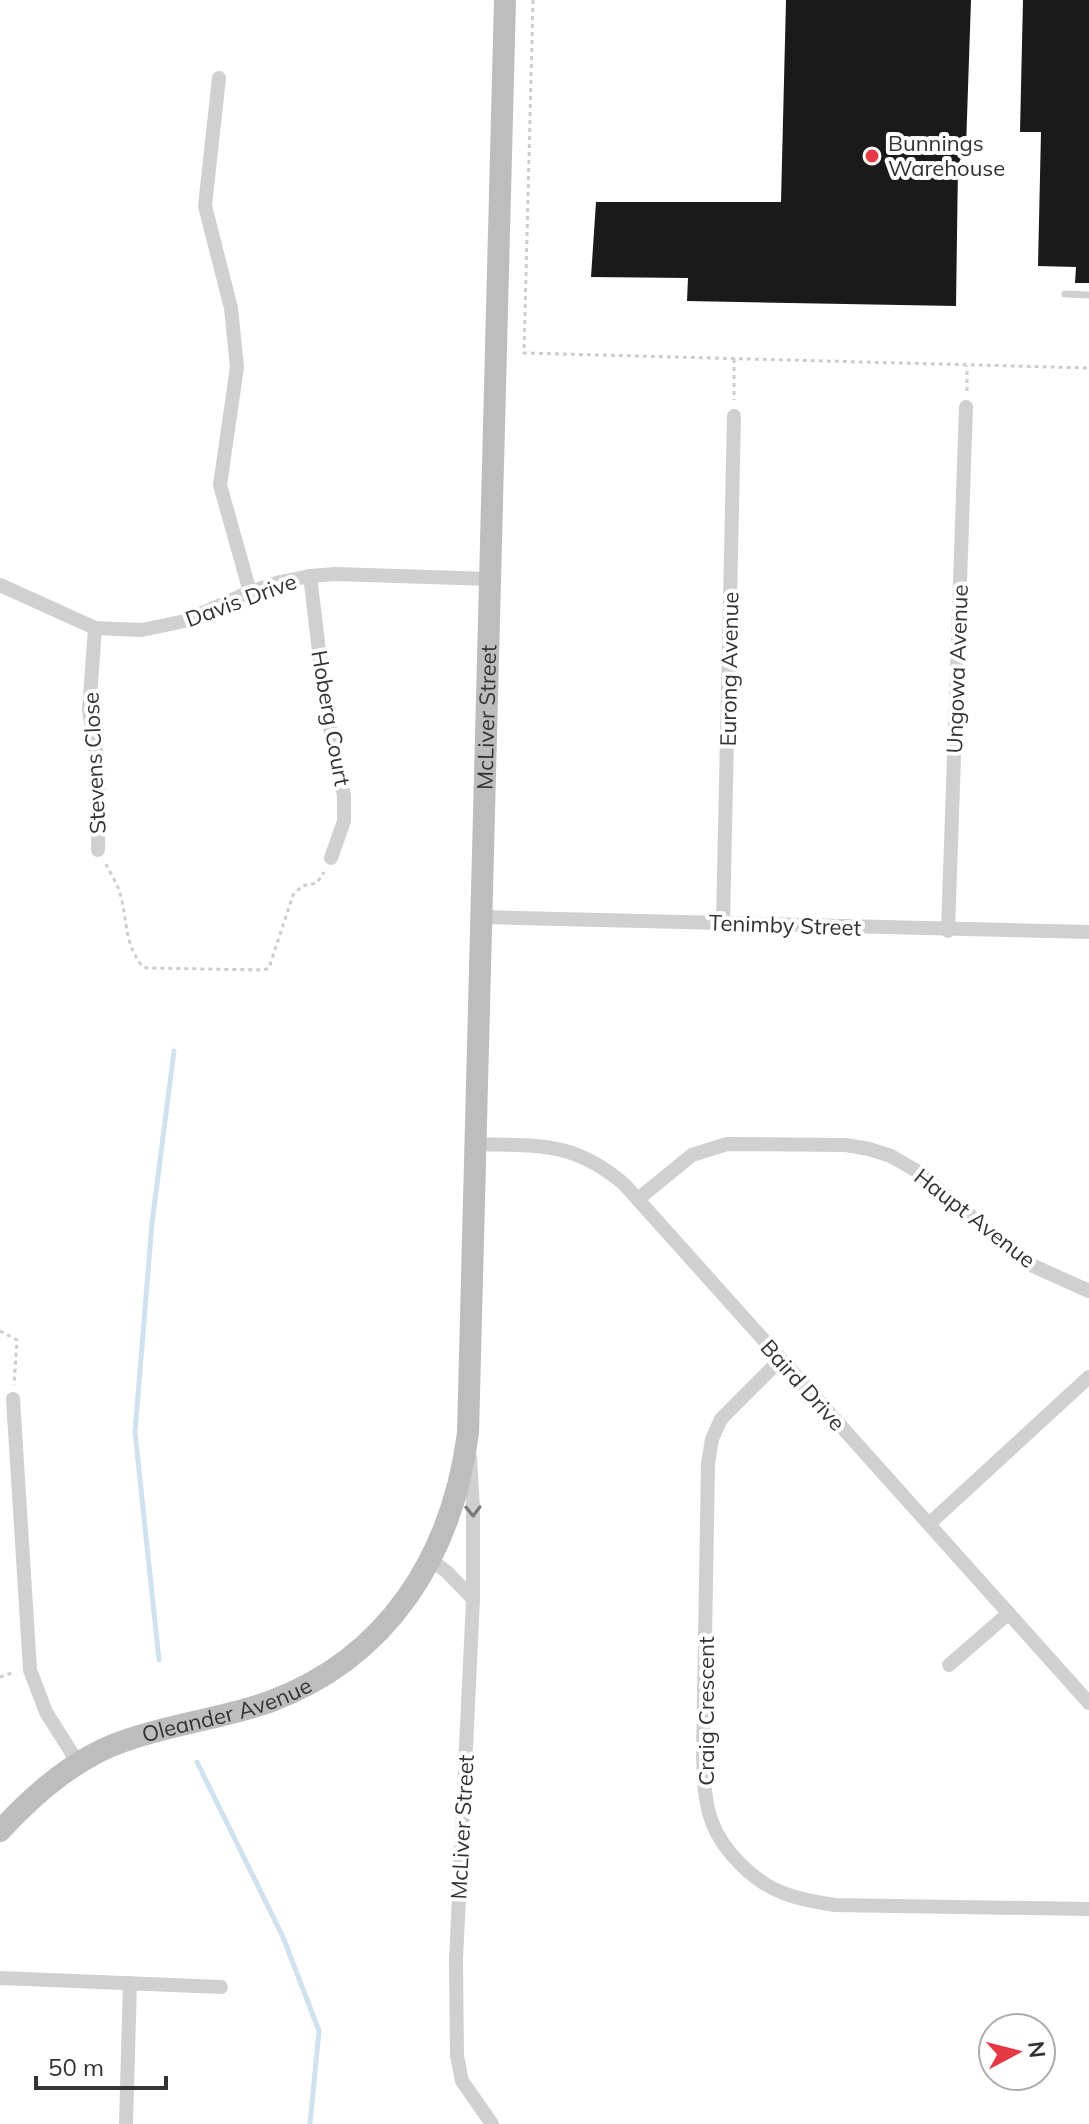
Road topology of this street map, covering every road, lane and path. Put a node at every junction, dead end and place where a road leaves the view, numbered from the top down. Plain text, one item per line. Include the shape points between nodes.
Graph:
1 (505, 0) edge
2 (533, 0) edge
3 (219, 78) dead end
4 (1065, 294) dead end
5 (1089, 295) edge
6 (734, 359) junction
7 (968, 365) junction
8 (1089, 368) edge
9 (966, 407) joint
10 (734, 416) joint
11 (310, 576) junction
12 (491, 579) junction
13 (0, 585) edge
14 (250, 592) junction
15 (95, 628) junction
16 (98, 850) joint
17 (331, 858) joint
18 (482, 917) junction
19 (723, 922) junction
20 (948, 931) junction
21 (1089, 932) edge
22 (476, 1144) junction
23 (638, 1199) junction
24 (1089, 1291) edge
25 (0, 1331) edge
26 (780, 1360) junction
27 (1089, 1377) edge
28 (13, 1399) joint
29 (468, 1433) junction
30 (929, 1524) junction
31 (431, 1560) junction
32 (473, 1599) junction
33 (1009, 1613) junction
34 (949, 1665) dead end
35 (1089, 1703) edge
36 (78, 1763) junction
37 (0, 1831) edge
38 (1089, 1909) edge
39 (0, 1978) edge
40 (130, 1983) junction
41 (221, 1987) dead end
42 (126, 2124) edge
43 (492, 2124) edge

1 - 12 street, McLiver Street
2 - 6 path via 524,353
3 - 14 street via 205,206 231,308 237,367 220,485
4 - 5 lane
6 - 7 path
6 - 10 path
7 - 8 path
7 - 9 path
9 - 20 street, Ungowa Avenue
10 - 19 street, Eurong Avenue
11 - 12 street, Davis Drive
11 - 14 street, Davis Drive
11 - 17 street, Hoberg Court via 326,709 344,796 344,821
12 - 18 street, McLiver Street
13 - 15 street, Davis Drive
14 - 15 street, Davis Drive via 185,621 142,630
15 - 16 street, Stevens Close via 89,710 99,769
16 - 17 path via 121,895 132,951 147,968 269,968 293,895 302,886 317,883
18 - 19 street, Tenimby Street
18 - 22 street, McLiver Street
19 - 20 street, Tenimby Street
20 - 21 street, Tenimby Street
22 - 23 street, Baird Drive via 571,1151 608,1171
22 - 29 street, McLiver Street
23 - 24 street, Haupt Avenue via 692,1155 727,1144 869,1149 915,1170 1029,1264
23 - 26 street, Baird Drive
25 - 28 path via 17,1340
26 - 30 street, Baird Drive
26 - 38 street, Craig Crescent via 721,1419 708,1464 703,1755 712,1823 733,1856 766,1884 807,1900 834,1905
27 - 30 street
28 - 36 street via 30,1670 46,1712
29 - 31 street, McLiver Street via 457,1495
29 -> 32 street, McLiver Street
30 - 33 street, Baird Drive
31 - 32 street
31 - 36 street, Oleander Avenue via 399,1610 361,1649 314,1683 266,1703 125,1740
32 - 43 street, McLiver Street via 456,1960 457,2056 462,2081
33 - 34 street
33 - 35 street, Baird Drive
36 - 37 street, Oleander Avenue via 25,1803
39 - 40 street
40 - 41 street
40 - 42 street

